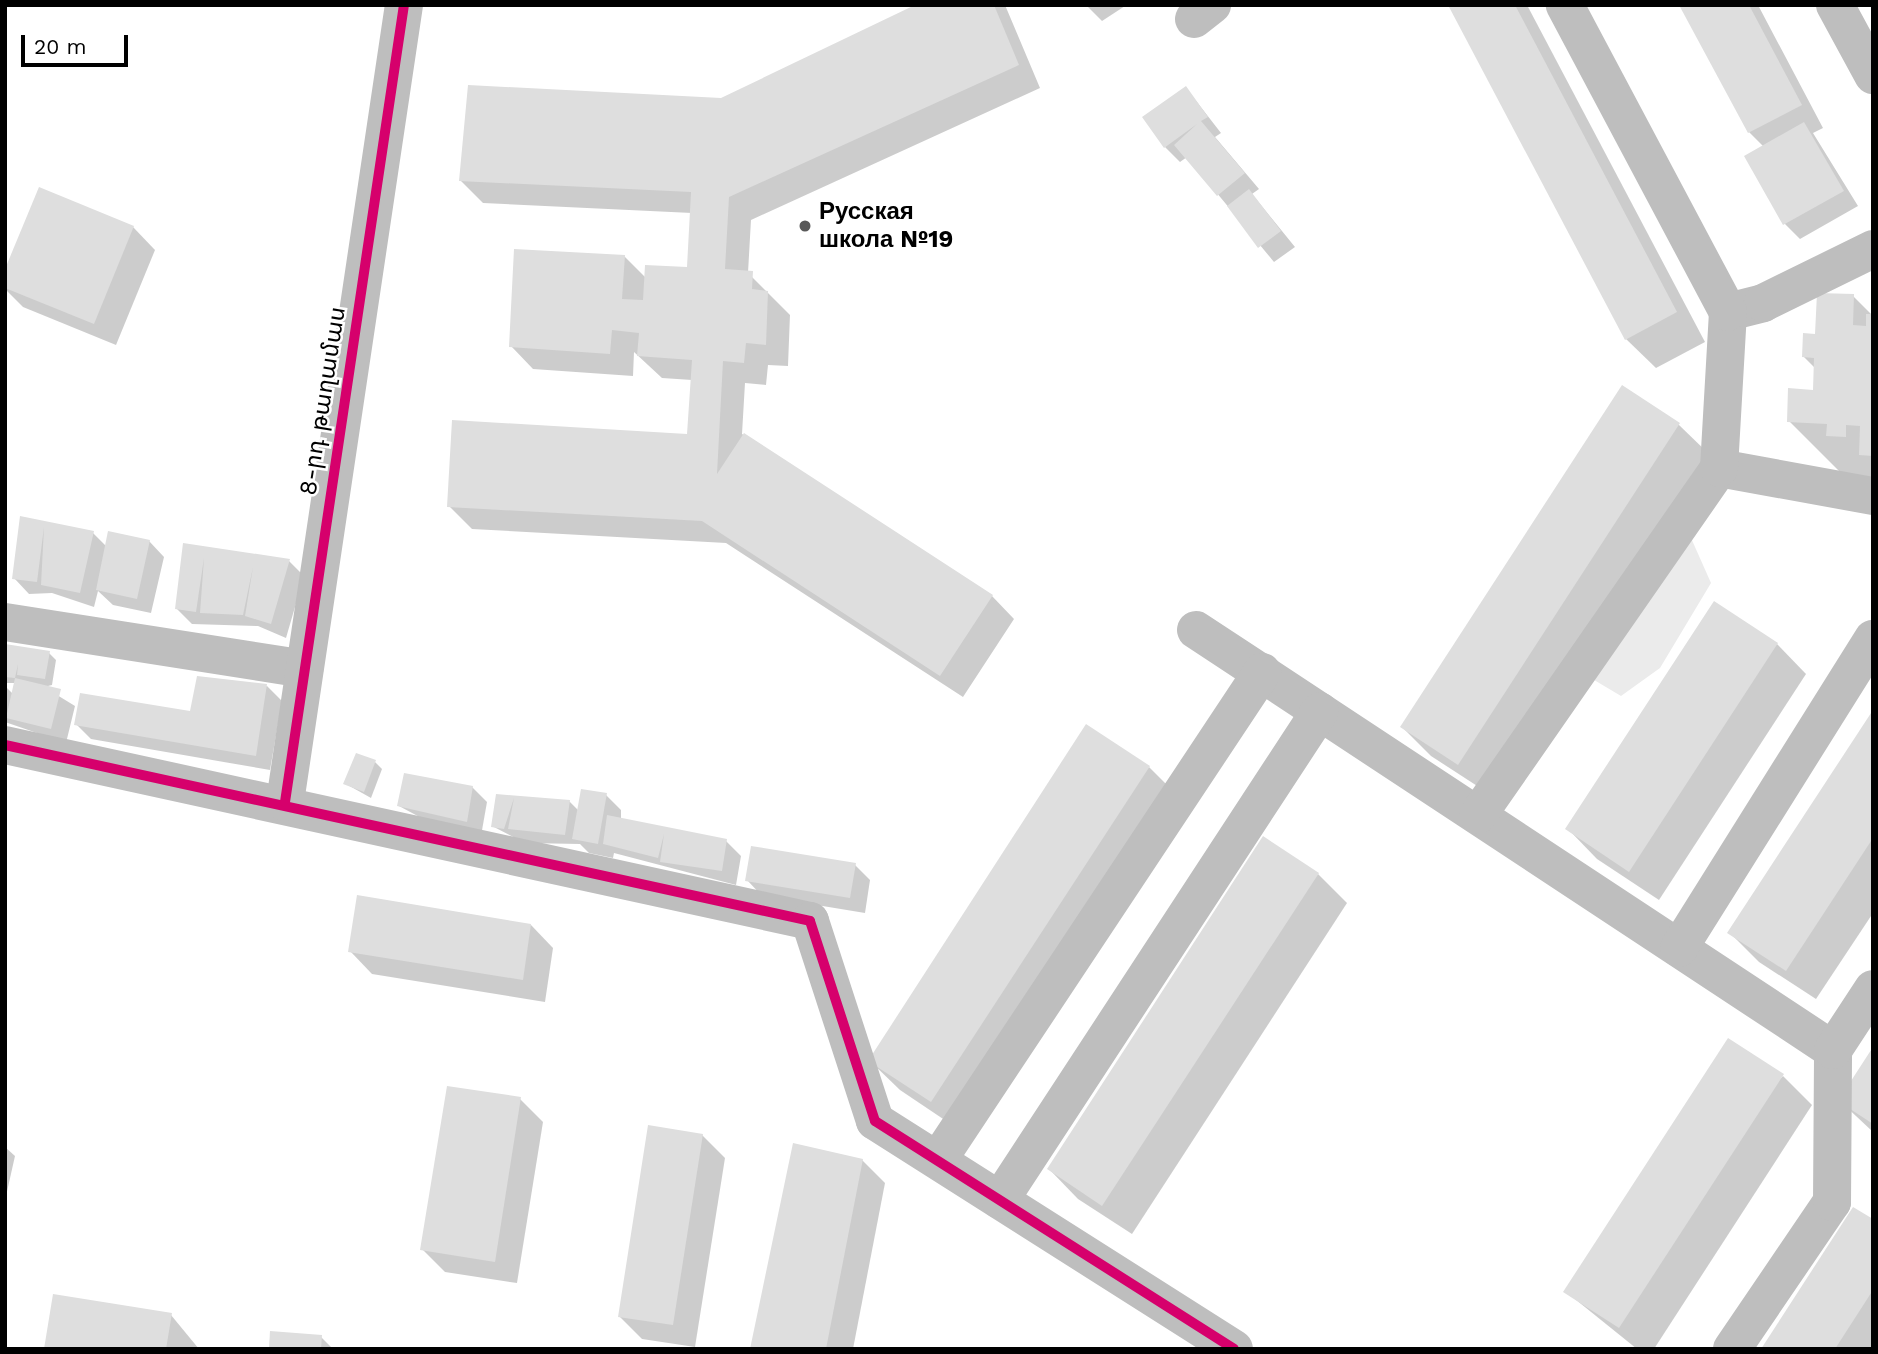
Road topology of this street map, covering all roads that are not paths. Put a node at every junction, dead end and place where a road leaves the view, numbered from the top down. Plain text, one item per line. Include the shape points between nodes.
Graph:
1 (404, 5) edge
2 (1565, 5) edge
3 (1835, 5) edge
4 (1873, 75) edge
5 (1873, 249) edge
6 (1728, 312) junction
7 (1719, 468) junction
8 (1873, 496) edge
9 (5, 621) edge
10 (1196, 630) dead end
11 (1873, 639) edge
12 (304, 669) junction
13 (1262, 672) junction
14 (1320, 710) junction
15 (5, 745) edge
16 (285, 802) junction
17 (1478, 815) junction
18 (1679, 948) junction
19 (1873, 989) edge
20 (1833, 1050) junction
21 (938, 1160) junction
22 (1000, 1200) junction
23 (1234, 1349) edge
24 (1732, 1349) edge

1 - 12 street, 8-րդ թաղամաս
2 - 6 street
3 - 4 street
5 - 6 street via 1763,303
6 - 7 street
7 - 8 street
7 - 17 street
9 - 12 street
10 - 13 street
11 - 18 street
12 - 16 street, 8-րդ թաղամաս
13 - 14 street
13 - 21 street
14 - 17 street
14 - 22 street
15 - 16 street
16 - 21 street via 810,921 875,1121
17 - 18 street
18 - 20 street
19 - 20 street
20 - 24 street via 1832,1202
21 - 22 street
22 - 23 street

